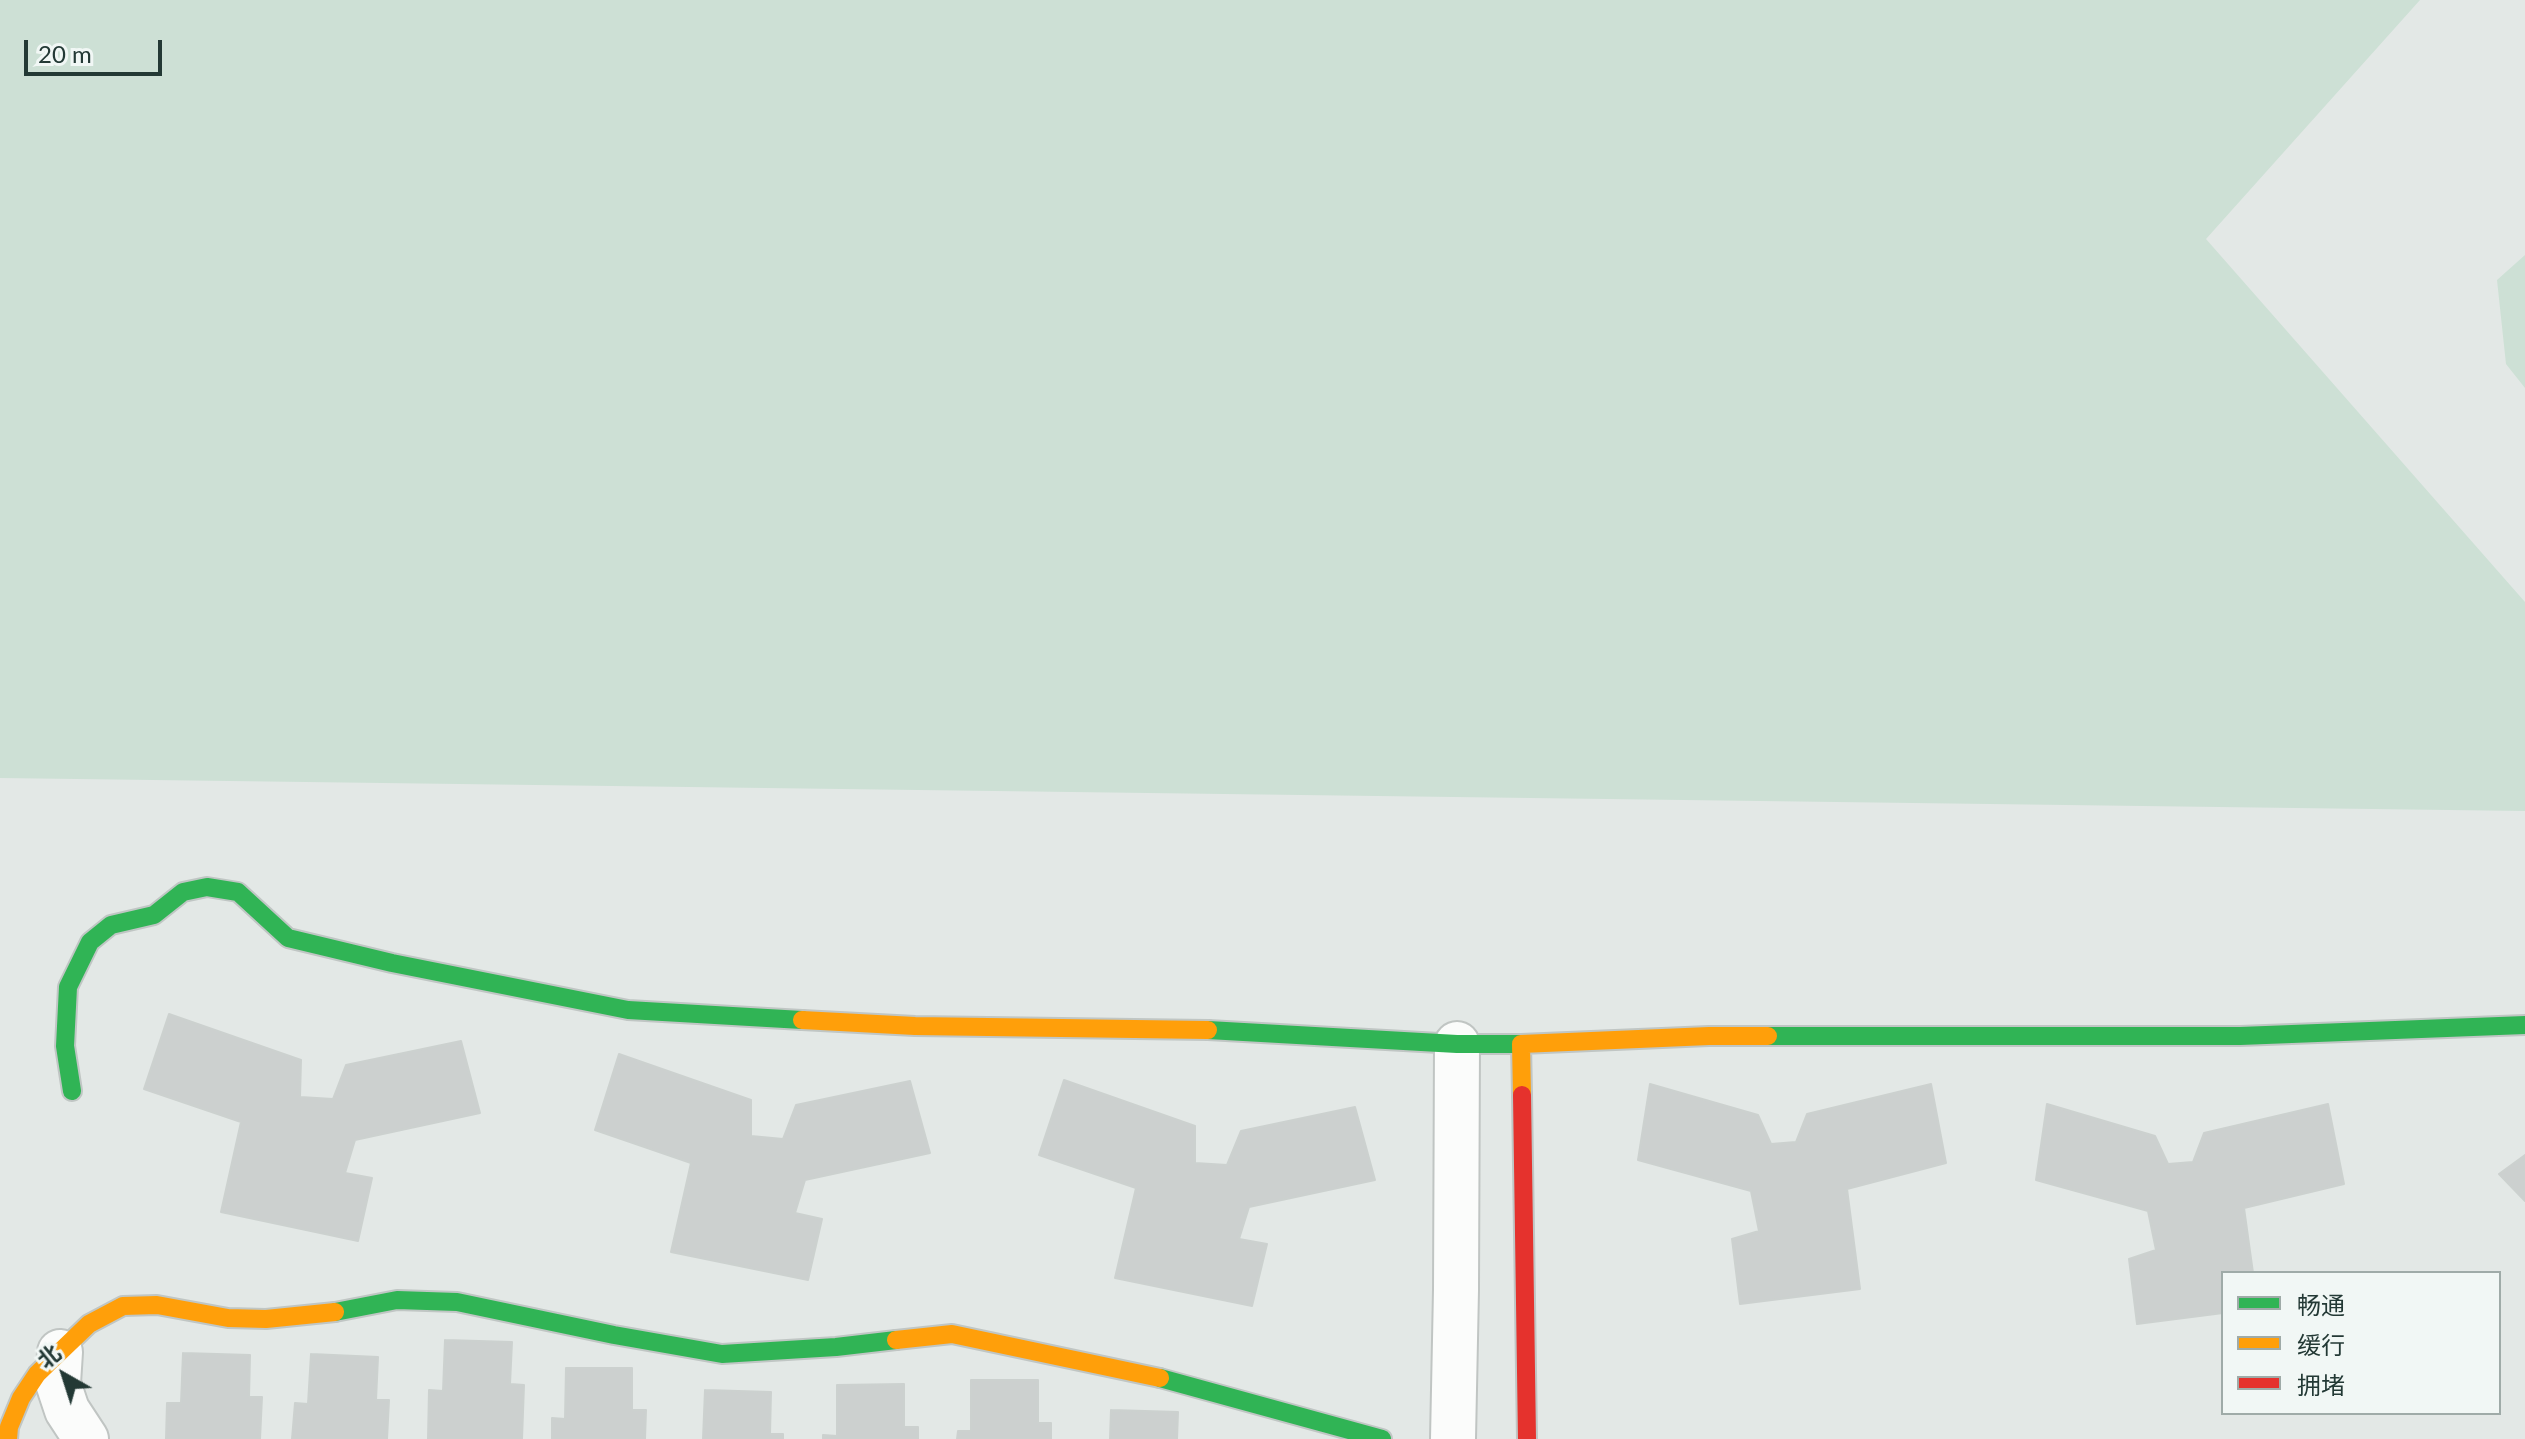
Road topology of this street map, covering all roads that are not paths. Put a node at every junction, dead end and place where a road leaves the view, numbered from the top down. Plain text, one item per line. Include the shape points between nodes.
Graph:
1 (2525, 1025) edge
2 (1457, 1044) junction
3 (1521, 1044) junction
4 (72, 1091) dead end
5 (60, 1352) junction
6 (8, 1439) edge
7 (86, 1439) edge
8 (1382, 1439) edge
9 (1453, 1439) edge
10 (1527, 1439) edge

1 - 3 street via 2240,1036 1725,1035
2 - 3 street
2 - 4 street via 1192,1029 915,1026 628,1010 288,938 238,892 207,887 183,892 154,915 111,925 90,942 68,987 65,1046
2 - 9 street
3 - 10 street
5 - 6 street via 21,1398
5 - 7 street via 58,1383 67,1410
5 - 8 street via 89,1324 123,1306 157,1305 266,1319 397,1300 457,1302 722,1354 952,1334 1185,1383

